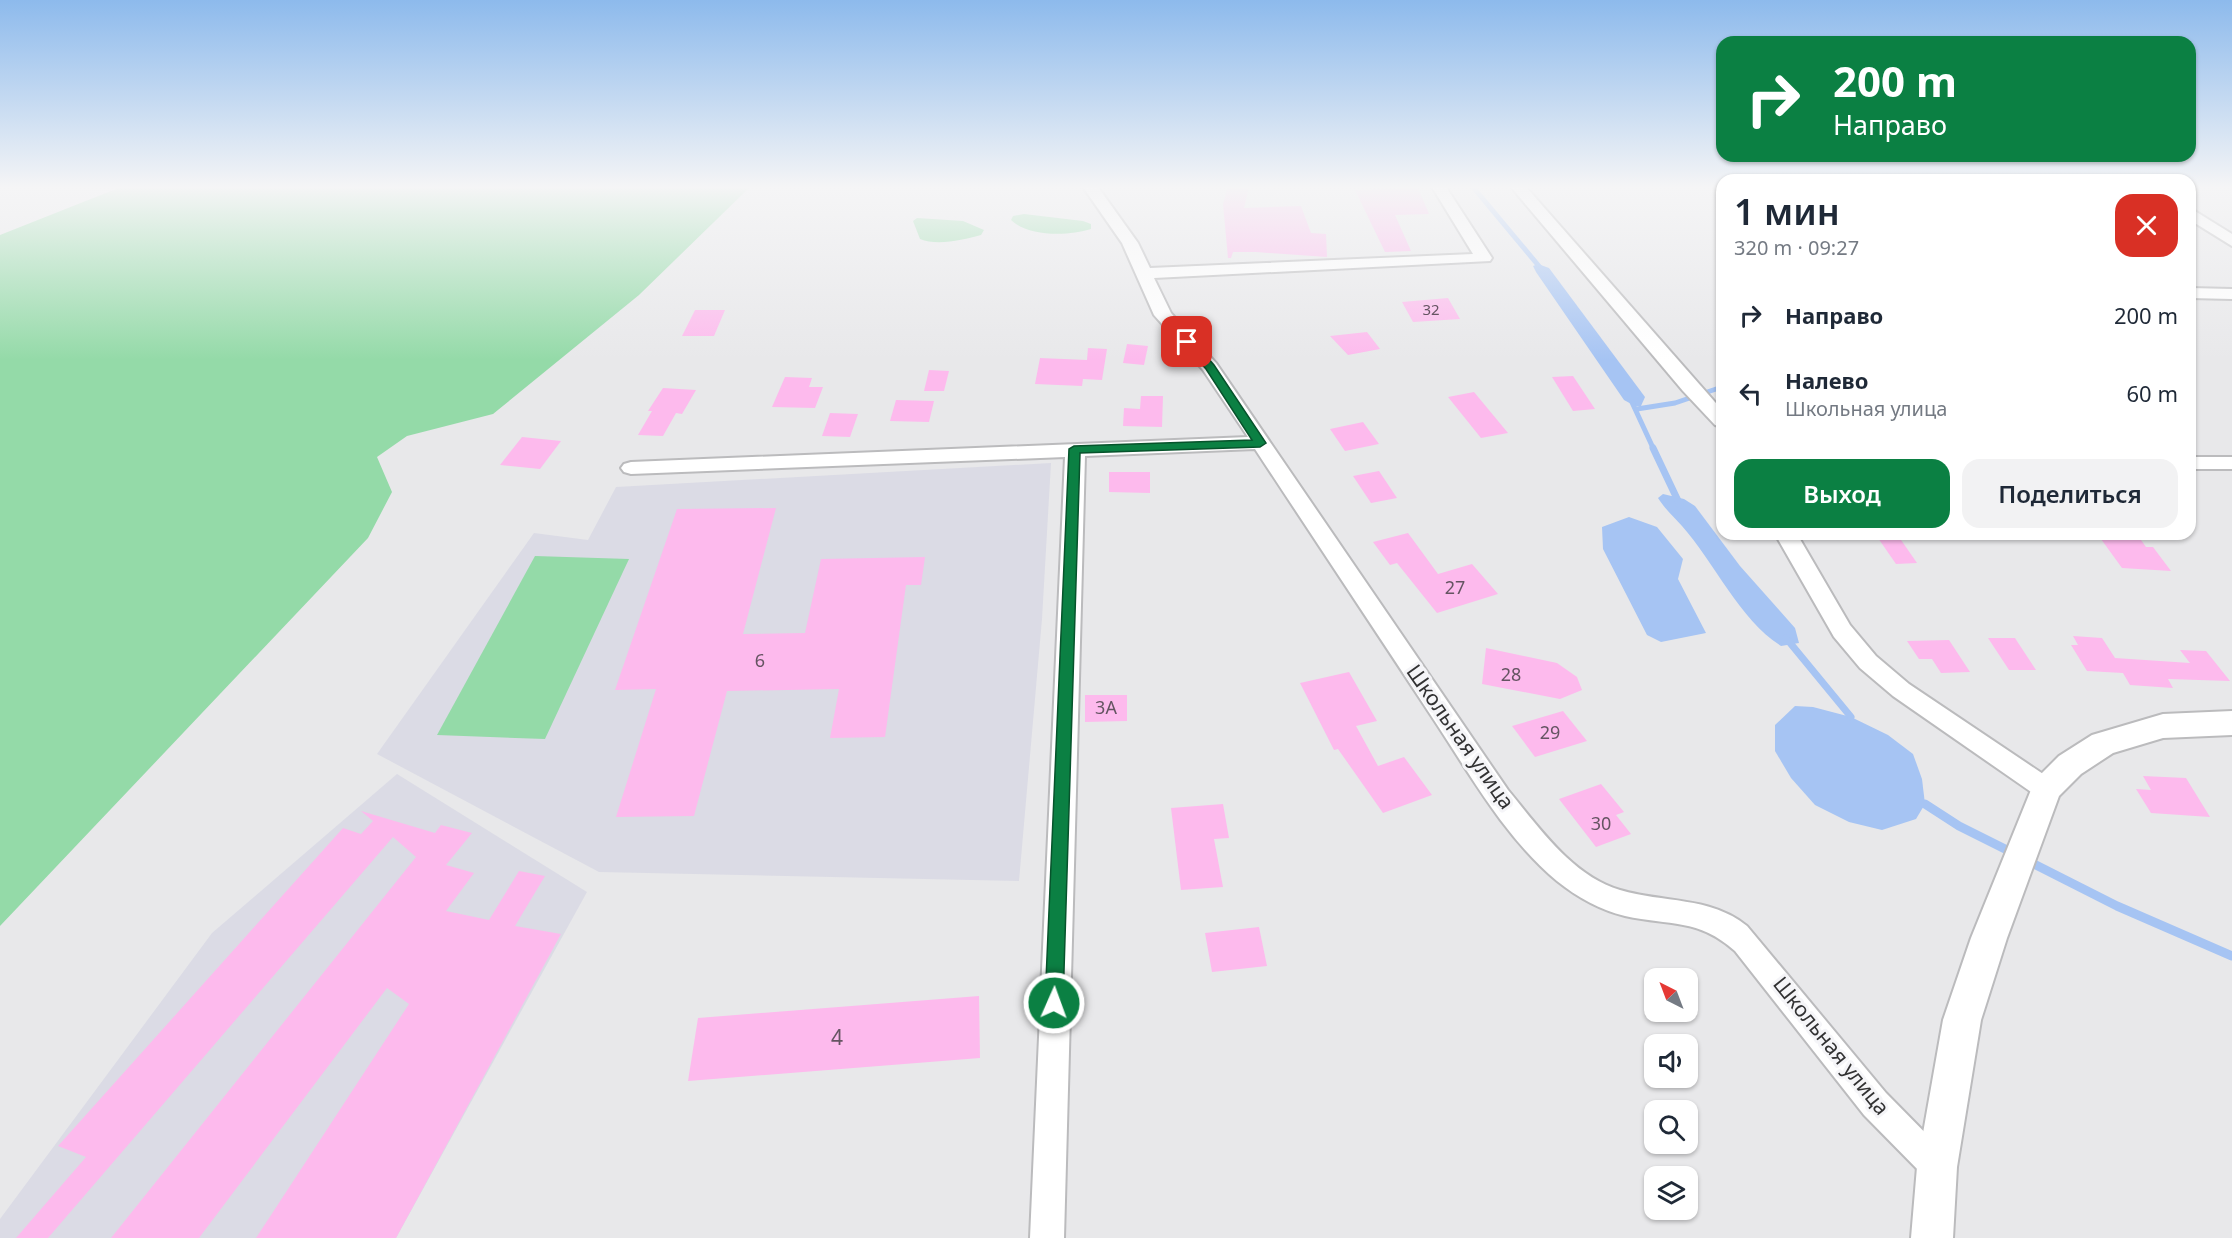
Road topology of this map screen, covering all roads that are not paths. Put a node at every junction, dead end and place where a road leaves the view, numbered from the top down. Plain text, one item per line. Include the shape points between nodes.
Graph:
1 (1131, 245) edge
2 (1476, 245) edge
3 (1568, 245) edge
4 (1146, 273) junction
5 (2196, 293) edge
6 (2232, 294) edge
7 (1716, 415) edge
8 (1260, 443) junction
9 (1074, 449) junction
10 (2232, 463) edge
11 (2196, 464) edge
12 (631, 468) dead end
13 (1789, 540) edge
14 (2232, 723) edge
15 (2046, 789) junction
16 (1937, 1167) junction
17 (1047, 1238) edge
18 (1932, 1238) edge

1 - 4 street, Школьная улица
2 - 4 street via 1484,258
3 - 7 street
4 - 8 street, Школьная улица via 1163,315 1203,357
5 - 6 street
8 - 9 street
8 - 16 street, Школьная улица via 1499,797 1546,855 1584,887 1615,901 1711,919 1730,929 1745,942 1875,1104
9 - 12 street
9 - 17 street
10 - 11 street
13 - 15 street via 1842,631 1868,662 1901,690
14 - 15 street via 2163,726 2103,744 2070,765
15 - 16 street via 1962,1020
16 - 18 street

